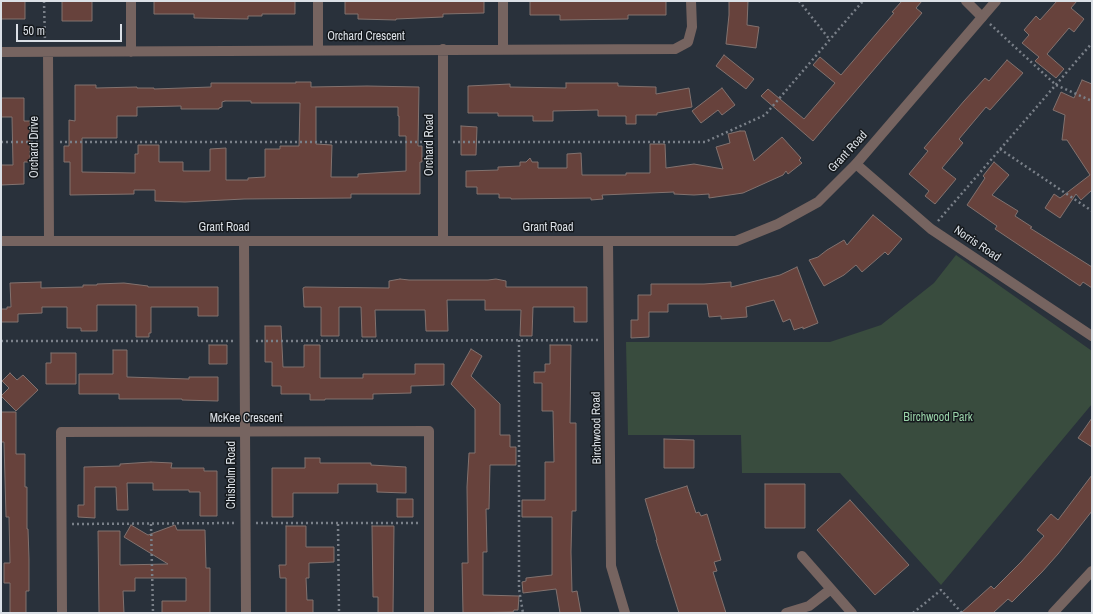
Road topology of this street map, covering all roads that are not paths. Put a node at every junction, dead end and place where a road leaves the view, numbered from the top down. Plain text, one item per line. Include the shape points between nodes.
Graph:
1 (131, 1) edge
2 (318, 1) edge
3 (503, 1) edge
4 (691, 1) edge
5 (966, 1) edge
6 (996, 1) edge
7 (982, 17) junction
8 (443, 49) junction
9 (318, 50) junction
10 (502, 50) junction
11 (1, 52) edge
12 (46, 52) junction
13 (131, 52) junction
14 (856, 164) junction
15 (1, 241) edge
16 (49, 241) junction
17 (443, 241) junction
18 (608, 241) junction
19 (244, 242) junction
20 (1092, 336) edge
21 (245, 432) junction
22 (802, 556) dead end
23 (1092, 572) edge
24 (831, 589) junction
25 (62, 613) edge
26 (246, 613) edge
27 (429, 613) edge
28 (625, 613) edge
29 (786, 613) edge
30 (852, 613) edge
31 (1052, 613) edge

1 - 13 street
2 - 9 street
3 - 10 street
4 - 10 street, Orchard Crescent via 692,27 688,42 676,49
5 - 7 street
6 - 7 street, Grant Road
7 - 14 street, Grant Road
8 - 9 street, Orchard Crescent
8 - 10 street, Orchard Crescent
8 - 17 street, Orchard Road
9 - 13 street, Orchard Crescent
11 - 12 street, Orchard Crescent
12 - 13 street, Orchard Crescent
12 - 16 street, Orchard Drive
14 - 18 street, Grant Road via 818,202 778,224 736,241
14 - 20 street, Norris Road via 931,229
15 - 16 street, Grant Road
16 - 19 street, Grant Road
17 - 18 street, Grant Road
17 - 19 street, Grant Road
18 - 28 street, Birchwood Road via 611,566
19 - 21 street, Chisholm Road
21 - 25 street, McKee Crescent via 61,432
21 - 26 street, Chisholm Road
21 - 27 street, McKee Crescent via 429,431
22 - 24 street
23 - 31 street
24 - 29 street via 809,606
24 - 30 street

